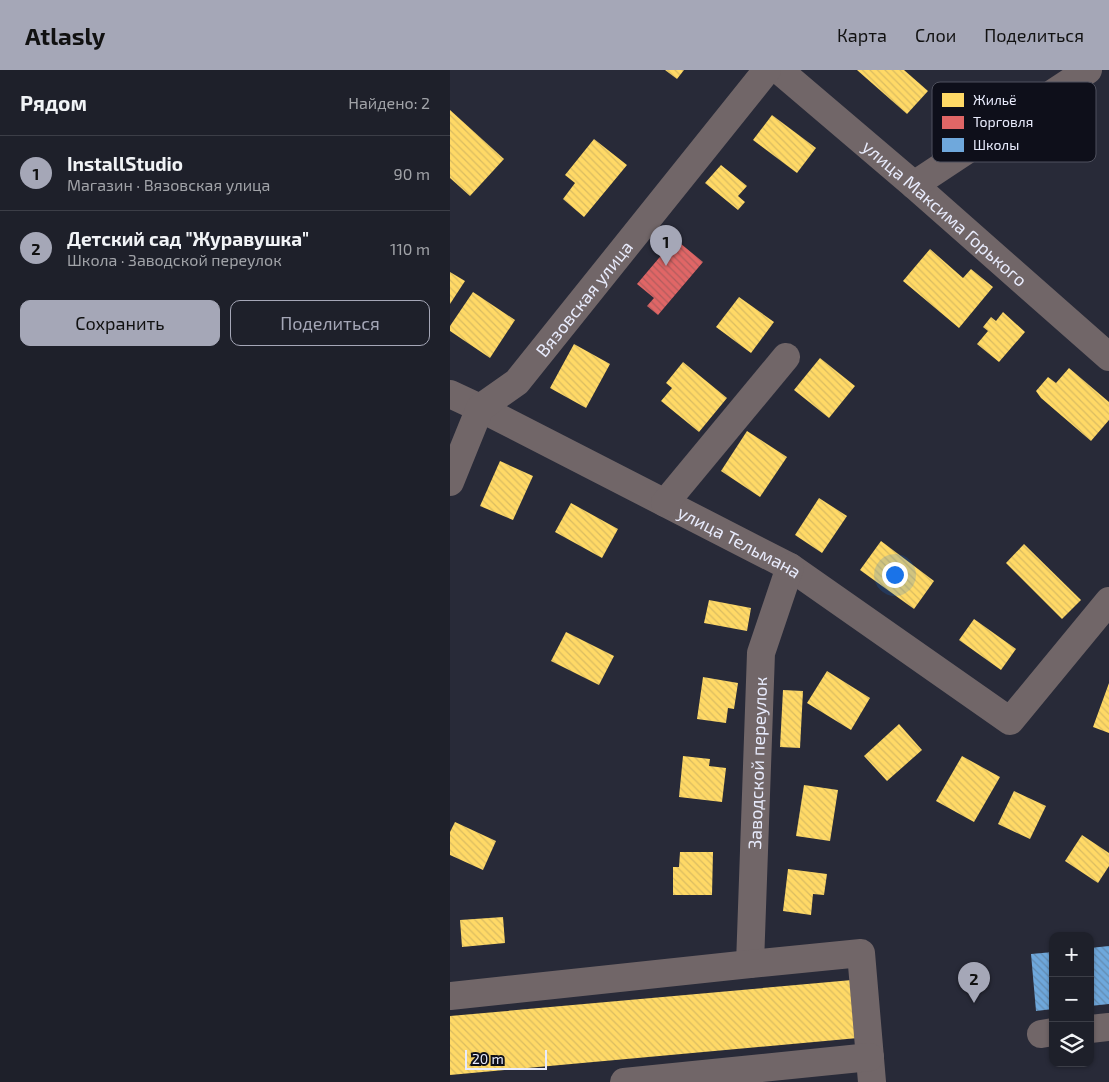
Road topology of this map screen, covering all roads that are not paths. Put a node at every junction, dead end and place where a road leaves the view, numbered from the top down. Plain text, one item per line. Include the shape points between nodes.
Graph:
1 (767, 70) edge
2 (779, 70) edge
3 (1088, 70) edge
4 (1070, 82) edge
5 (949, 162) edge
6 (914, 185) junction
7 (786, 357) dead end
8 (1109, 357) edge
9 (450, 394) edge
10 (480, 408) junction
11 (450, 482) edge
12 (665, 503) junction
13 (790, 567) junction
14 (1109, 601) edge
15 (750, 964) junction
16 (450, 996) edge
17 (1109, 1027) edge
18 (1094, 1029) edge
19 (871, 1070) edge
20 (624, 1082) edge

1 - 10 street, Вязовская улица via 517,382
2 - 6 street, улица Максима Горького
3 - 4 street
5 - 6 street
6 - 8 street, улица Максима Горького
7 - 12 street
9 - 10 street, улица Тельмана
10 - 11 street
10 - 12 street, улица Тельмана
12 - 13 street, улица Тельмана
13 - 14 street, улица Тельмана via 1010,721
13 - 15 street, Заводской переулок via 761,653
15 - 16 street
15 - 19 street via 861,954
17 - 18 street
19 - 20 street

